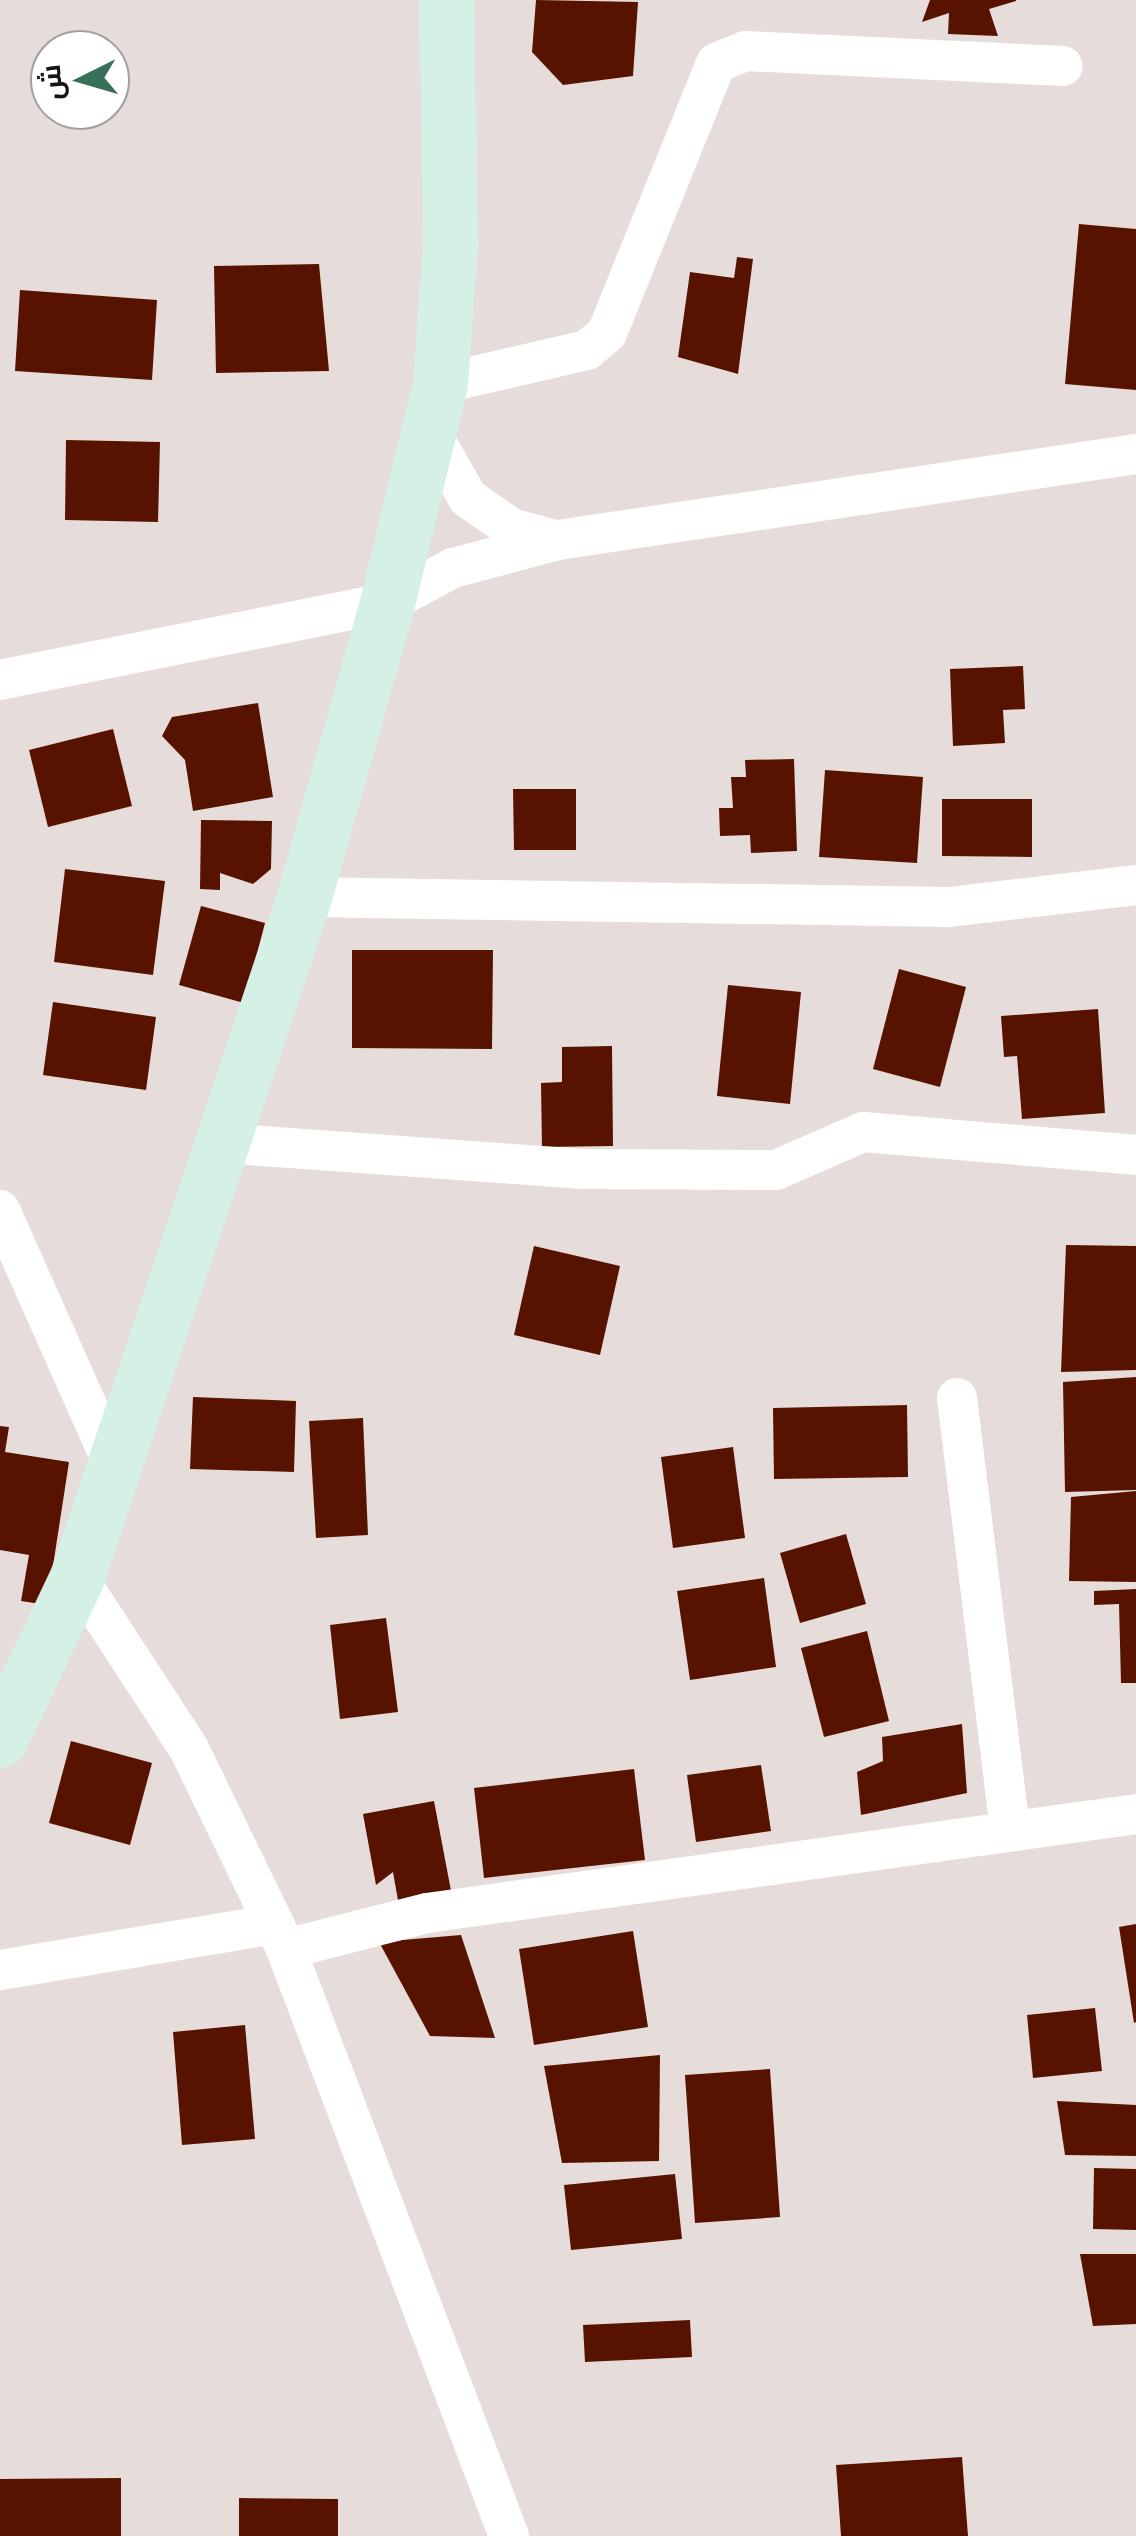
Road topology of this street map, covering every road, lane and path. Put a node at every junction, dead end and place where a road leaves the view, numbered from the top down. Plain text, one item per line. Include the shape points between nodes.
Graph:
1 (446, 0) edge
2 (1062, 66) dead end
3 (434, 407) junction
4 (1136, 454) edge
5 (558, 540) junction
6 (387, 603) junction
7 (0, 680) edge
8 (1136, 884) edge
9 (304, 897) junction
10 (221, 1143) junction
11 (1136, 1155) edge
12 (0, 1210) edge
13 (958, 1398) dead end
14 (114, 1466) junction
15 (77, 1577) junction
16 (16, 1672) edge
17 (0, 1740) edge
18 (1136, 1814) edge
19 (1010, 1828) junction
20 (280, 1937) junction
21 (0, 1970) edge
22 (509, 2536) edge

1 - 3 street via 450,245
2 - 3 street via 745,50 716,63 607,333 587,350
3 - 5 street via 468,498 511,528
3 - 6 street
4 - 5 street
5 - 6 street via 453,568
6 - 7 street
6 - 9 street
8 - 9 street via 949,907
9 - 10 street
10 - 11 street via 583,1168 776,1170 863,1132
10 - 14 street
12 - 14 street
13 - 19 street
14 - 15 street
15 - 16 street
15 - 20 street via 189,1748
16 - 17 street
18 - 19 street
19 - 20 street
20 - 21 street
20 - 22 street

